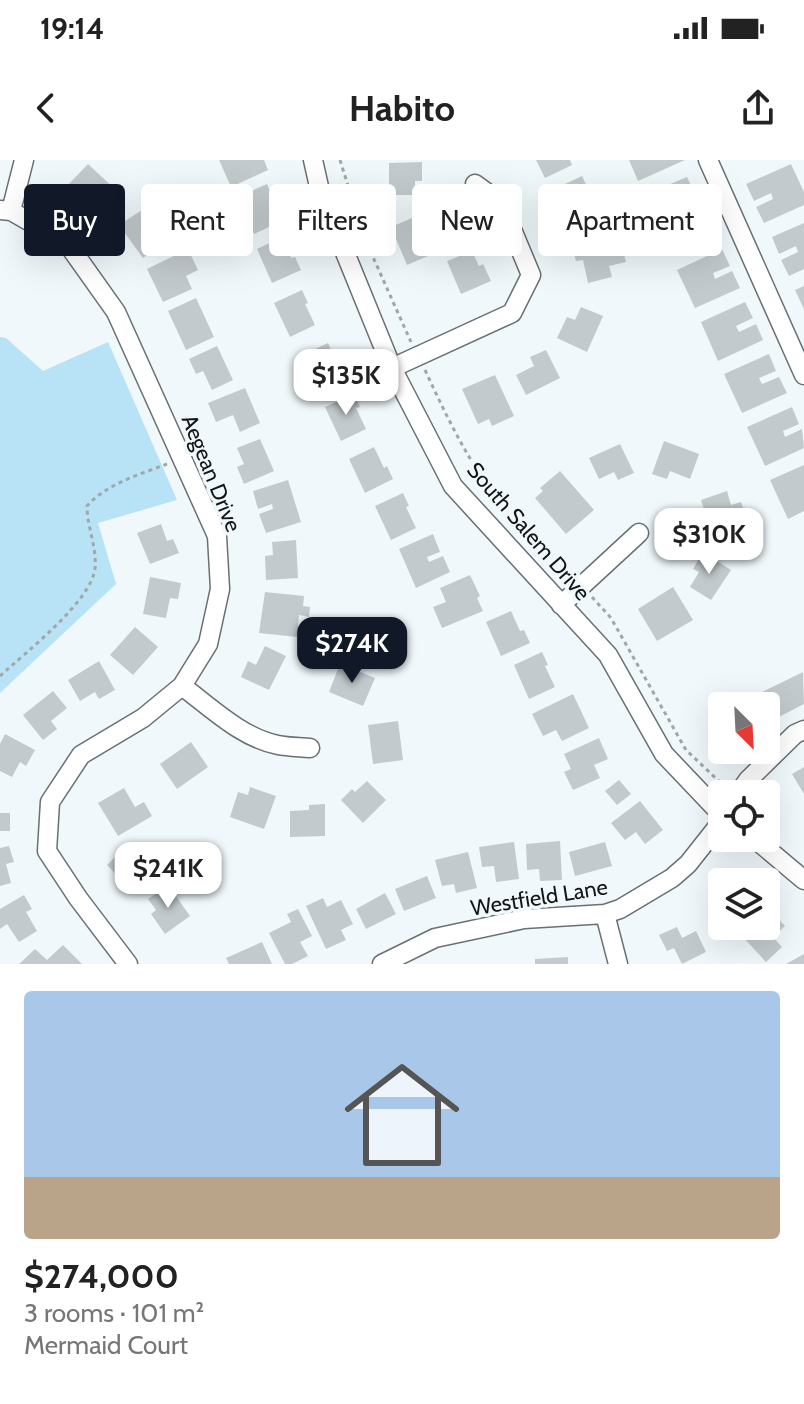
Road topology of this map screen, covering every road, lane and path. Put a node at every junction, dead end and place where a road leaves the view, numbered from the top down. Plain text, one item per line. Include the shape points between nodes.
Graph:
1 (24, 160) edge
2 (313, 160) edge
3 (340, 160) edge
4 (708, 160) edge
5 (5, 210) edge
6 (522, 253) edge
7 (419, 356) junction
8 (392, 368) junction
9 (804, 375) edge
10 (182, 459) junction
11 (639, 533) dead end
12 (582, 585) junction
13 (561, 605) junction
14 (0, 676) edge
15 (182, 686) junction
16 (804, 730) edge
17 (310, 748) dead end
18 (719, 780) edge
19 (748, 780) edge
20 (708, 800) edge
21 (708, 839) edge
22 (771, 852) edge
23 (804, 880) edge
24 (605, 914) junction
25 (128, 964) edge
26 (382, 964) edge
27 (618, 964) edge

1 - 5 street
2 - 8 street, South Salem Drive via 320,191
3 - 7 path via 364,237
4 - 9 street
5 - 10 street, Aegean Drive via 67,243 116,312
6 - 7 street via 531,275 512,313
7 - 8 street
7 - 12 path via 453,432 480,474 520,525
8 - 13 street, South Salem Drive via 453,486
10 - 14 path via 136,476 87,506 95,559 89,586
10 - 15 street, Aegean Drive via 217,536 220,589 208,644
11 - 12 street
12 - 13 street
12 - 18 path via 611,618 686,750
13 - 20 street, South Salem Drive via 608,655 664,754
15 - 17 street via 257,737
15 - 25 street, Aegean Drive via 143,718 81,755 50,802 47,851
16 - 19 street
21 - 24 street, Westfield Lane via 672,878
22 - 23 street
24 - 26 street, Westfield Lane via 524,919 435,938
24 - 27 street

